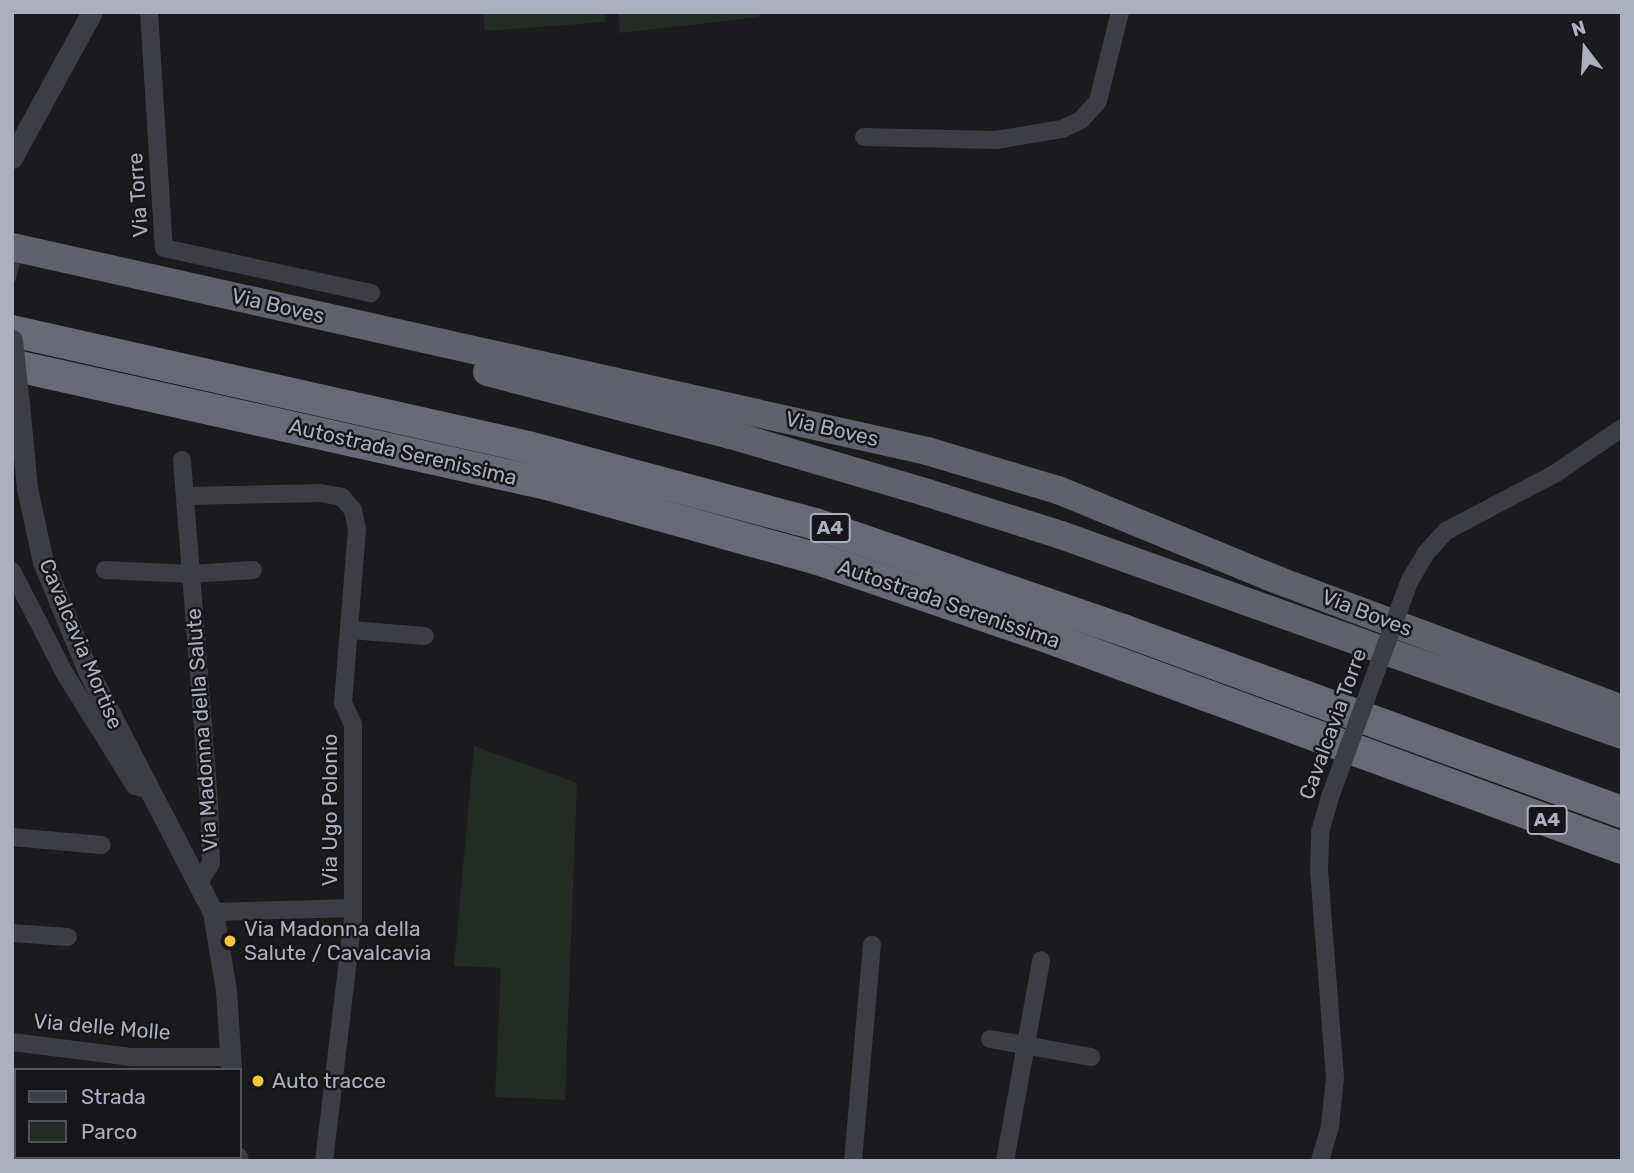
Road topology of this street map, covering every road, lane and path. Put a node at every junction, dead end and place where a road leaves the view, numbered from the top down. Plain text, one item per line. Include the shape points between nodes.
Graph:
1 (92, 12) edge
2 (149, 12) edge
3 (1120, 12) edge
4 (41, 102) junction
5 (12, 120) edge
6 (864, 137) dead end
7 (12, 158) edge
8 (16, 258) edge
9 (371, 293) dead end
10 (12, 331) edge
11 (12, 340) edge
12 (12, 365) edge
13 (1622, 428) edge
14 (182, 460) dead end
15 (185, 496) junction
16 (106, 569) dead end
17 (253, 570) dead end
18 (12, 571) edge
19 (191, 574) junction
20 (351, 630) junction
21 (425, 636) dead end
22 (1622, 709) edge
23 (1622, 735) edge
24 (147, 789) junction
25 (1622, 812) edge
26 (12, 837) edge
27 (102, 845) dead end
28 (1622, 848) edge
29 (199, 883) junction
30 (352, 908) junction
31 (215, 919) junction
32 (12, 933) edge
33 (68, 937) dead end
34 (872, 945) dead end
35 (1041, 960) dead end
36 (990, 1040) dead end
37 (12, 1042) edge
38 (1024, 1045) junction
39 (1091, 1057) dead end
40 (128, 1063) edge
41 (231, 1063) edge
42 (324, 1161) edge
43 (853, 1161) edge
44 (1005, 1161) edge
45 (1320, 1161) edge

1 - 4 street
2 - 9 street, Via Torre via 164,248
3 - 6 street via 1098,101 1081,120 1062,129 996,140
4 - 5 street via 22,119
4 - 7 street
8 - 22 highway, Via Boves via 927,451 1058,490 1280,581
8 - 23 highway, Via Boves via 769,446 1061,535
10 - 25 highway, Autostrada Serenissima / A4 via 528,447 815,524
11 - 24 street, Cavalcavia Mortise, bridge via 27,488 43,562 88,671
12 - 28 highway, Autostrada Serenissima / A4 via 551,485 803,554 1050,638
13 - 45 street, Cavalcavia Torre, bridge via 1556,473 1446,531 1410,580 1320,832 1335,1078
14 - 15 street, Via Madonna della Salute
15 - 19 street, Via Madonna della Salute
15 - 20 street, Via Ugo Polonio via 320,493 342,497 354,510 357,529
16 - 19 street
17 - 19 street
18 - 24 street via 65,674 135,786
19 - 29 street, Via Madonna della Salute via 211,851 209,871
20 - 21 street
20 - 30 street, Via Ugo Polonio via 343,703 353,724
24 - 29 street, Cavalcavia Mortise
26 - 27 street
29 - 31 street, Cavalcavia Mortise
30 - 31 street, Via Ugo Polonio
30 - 42 street, Via Ugo Polonio
31 - 41 street
32 - 33 street
34 - 43 street
35 - 38 street
36 - 38 street
37 - 40 street, Via delle Molle
38 - 39 street
38 - 44 street
40 - 41 street, Via delle Molle

